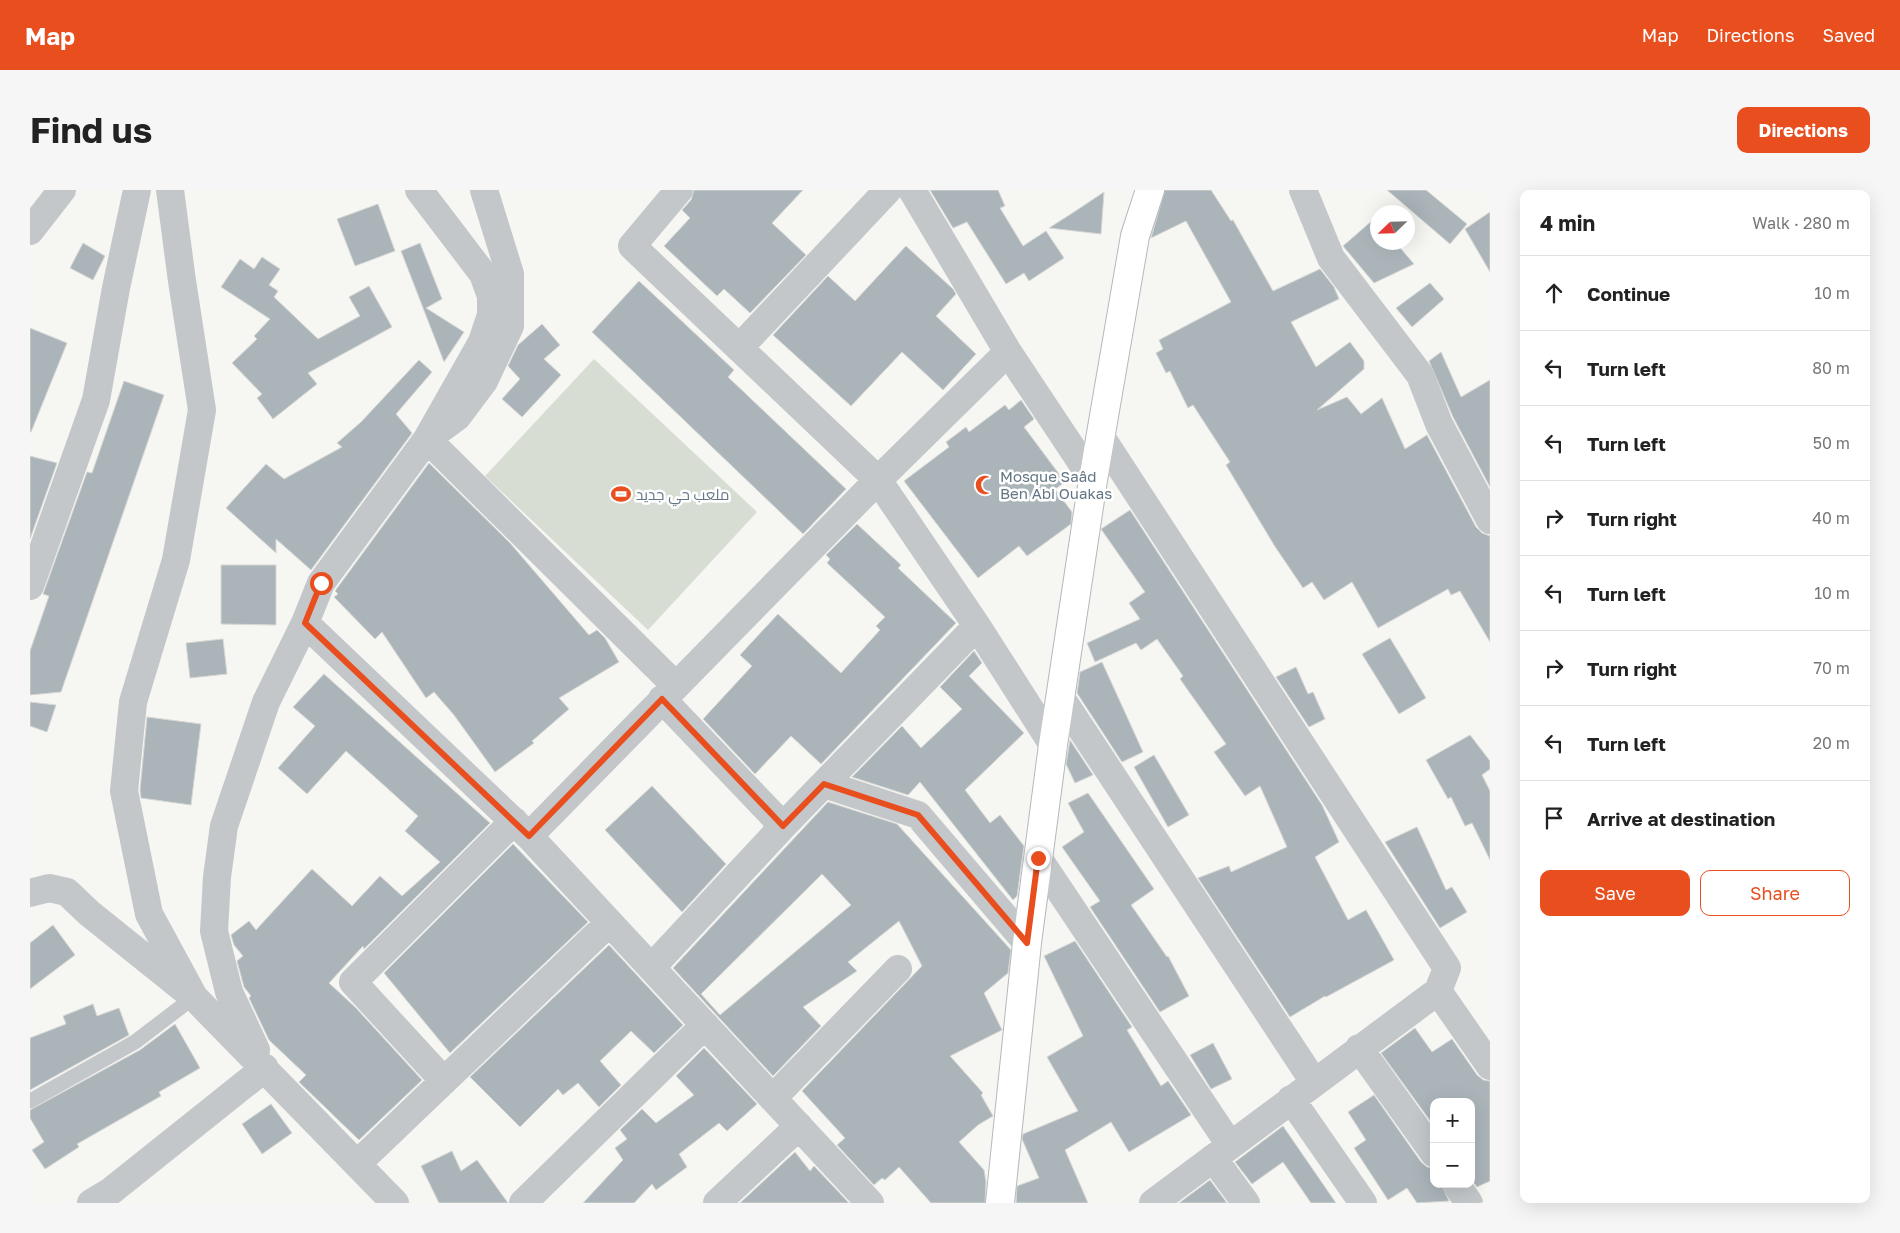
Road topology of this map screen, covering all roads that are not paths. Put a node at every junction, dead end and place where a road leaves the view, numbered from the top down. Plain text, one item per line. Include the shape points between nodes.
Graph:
1 (62, 190) edge
2 (137, 190) edge
3 (170, 190) edge
4 (419, 190) edge
5 (484, 190) edge
6 (679, 190) edge
7 (888, 190) edge
8 (912, 190) edge
9 (1150, 190) edge
10 (1302, 190) edge
11 (30, 231) edge
12 (739, 348) junction
13 (1008, 352) junction
14 (1101, 437) junction
15 (426, 439) junction
16 (878, 480) junction
17 (1093, 480) junction
18 (1490, 520) edge
19 (30, 586) edge
20 (305, 623) junction
21 (977, 626) junction
22 (669, 692) junction
23 (1061, 698) junction
24 (1053, 745) junction
25 (824, 784) junction
26 (783, 826) junction
27 (522, 829) junction
28 (1038, 858) junction
29 (30, 893) edge
30 (609, 923) junction
31 (1027, 943) junction
32 (652, 967) junction
33 (898, 969) dead end
34 (1438, 990) junction
35 (194, 997) junction
36 (705, 1026) junction
37 (1482, 1040) edge
38 (1359, 1048) junction
39 (1490, 1066) edge
40 (265, 1068) junction
41 (444, 1081) junction
42 (1314, 1082) junction
43 (773, 1098) junction
44 (1291, 1099) junction
45 (30, 1100) edge
46 (799, 1126) junction
47 (1430, 1147) edge
48 (1222, 1151) junction
49 (358, 1163) junction
50 (1459, 1188) edge
51 (91, 1203) edge
52 (396, 1203) edge
53 (523, 1203) edge
54 (717, 1203) edge
55 (870, 1203) edge
56 (1000, 1203) edge
57 (1153, 1203) edge
58 (1246, 1203) edge
59 (1363, 1203) edge
60 (1469, 1203) edge

1 - 11 street
2 - 19 street via 96,400
3 - 35 street via 202,410 176,560 132,702 124,791 149,914
4 - 15 street via 483,274 491,296 490,315 482,342
5 - 15 street via 510,274 510,326 484,381 457,417
6 - 12 street via 632,246
7 - 12 street
8 - 13 street
9 - 14 street via 1135,236
10 - 18 street via 1331,258 1420,375 1439,424
12 - 16 street
13 - 16 street
13 - 17 street
14 - 17 street
14 - 34 street via 1447,968
15 - 20 street via 321,583
15 - 22 street
16 - 21 street
16 - 22 street
17 - 23 street
20 - 27 street
20 - 40 street via 266,702 224,826 217,878 214,931 229,992
21 - 24 street
21 - 25 street
22 - 26 street
22 - 27 street
23 - 24 street
23 - 42 street
24 - 28 street
25 - 26 street
25 - 31 street via 918,815
26 - 32 street
27 - 30 street
27 - 41 street via 353,982
28 - 31 street
28 - 48 street
29 - 35 street via 49,888 67,892
30 - 32 street
30 - 41 street
31 - 56 street
32 - 36 street
33 - 43 street
34 - 37 street
34 - 38 street
35 - 40 street
35 - 45 lane via 135,1042
36 - 43 street
36 - 53 street
37 - 39 street
38 - 42 street
38 - 47 street
40 - 49 street
40 - 51 street via 111,1191
41 - 49 street
42 - 44 street
43 - 46 street
44 - 48 street
44 - 59 street
46 - 54 street
46 - 55 street
48 - 57 street
48 - 58 street
49 - 52 street
50 - 60 street

